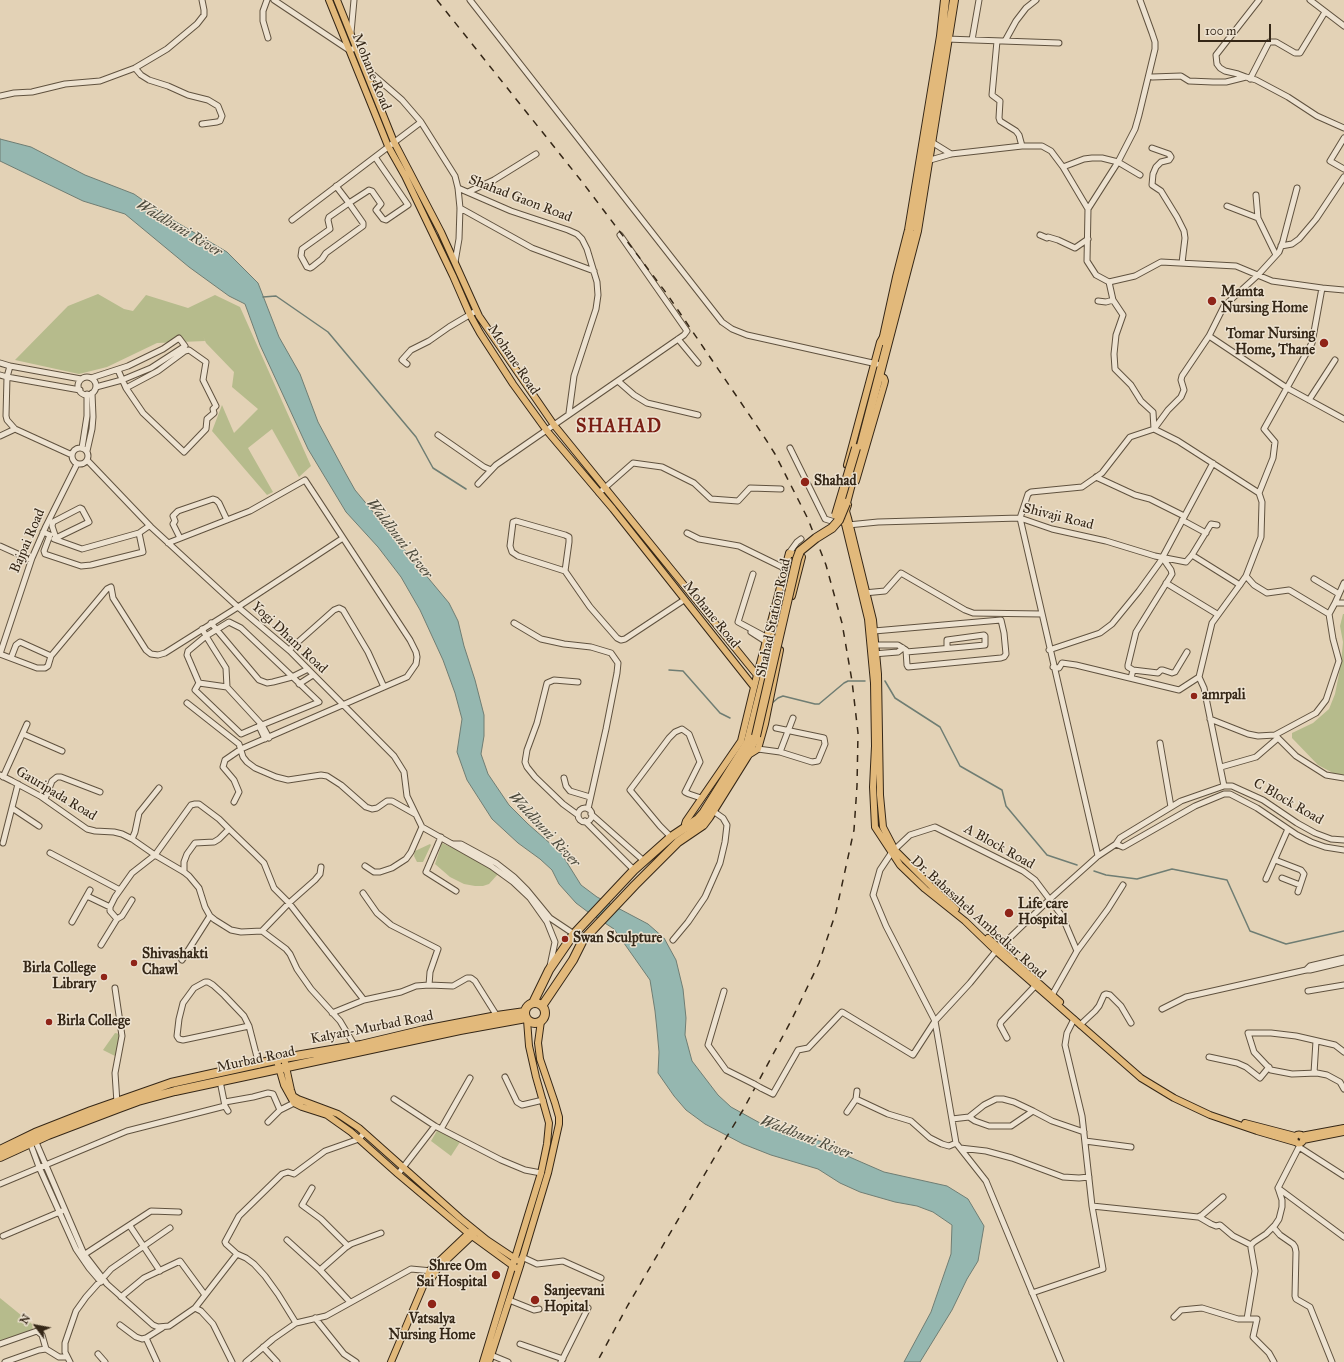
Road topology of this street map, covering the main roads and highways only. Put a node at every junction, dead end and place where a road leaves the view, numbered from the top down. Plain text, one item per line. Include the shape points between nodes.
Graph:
1 (329, 0) edge
2 (337, 0) edge
3 (944, 0) edge
4 (954, 0) edge
5 (944, 39) junction
6 (439, 227) junction
7 (432, 231) junction
8 (899, 283) junction
9 (876, 364) junction
10 (879, 375) junction
11 (873, 392) junction
12 (847, 525) junction
13 (865, 593) junction
14 (873, 645) junction
15 (756, 675) junction
16 (754, 687) junction
17 (753, 745) junction
18 (689, 829) junction
19 (997, 950) junction
20 (1051, 997) junction
21 (534, 1003) junction
22 (542, 1006) junction
23 (526, 1017) junction
24 (541, 1021) junction
25 (1081, 1023) junction
26 (469, 1025) junction
27 (357, 1049) junction
28 (280, 1060) junction
29 (283, 1069) junction
30 (118, 1105) junction
31 (317, 1109) junction
32 (1344, 1128) edge
33 (1344, 1132) edge
34 (32, 1139) junction
35 (1299, 1141) junction
36 (0, 1150) edge
37 (0, 1157) edge
38 (424, 1187) junction
39 (419, 1192) junction
40 (472, 1232) junction
41 (515, 1259) junction
42 (522, 1260) junction
43 (513, 1266) junction
44 (519, 1270) junction
45 (433, 1271) junction
46 (490, 1359) edge
47 (391, 1362) edge
48 (396, 1362) edge
49 (483, 1362) edge

1 - 7 main road, Mohane Road via 388,146
2 - 6 main road, Mohane Road via 394,142
3 - 5 highway
4 - 5 highway
5 - 8 highway via 924,160
6 - 7 main road
6 - 15 main road, Mohane Road via 476,311 554,425
7 - 16 main road, Mohane Road via 470,315 513,384 547,431
8 - 9 highway
8 - 10 highway
9 - 11 highway
9 - 12 main road via 835,506
10 - 11 highway
10 - 12 main road via 885,381 846,511
11 - 17 highway, bridge via 836,515 795,552
12 - 13 main road, Dr. Babasaheb Ambedkar Road
13 - 14 main road, Dr. Babasaheb Ambedkar Road
13 - 14 main road, Dr. Babasaheb Ambedkar Road via 873,620
14 - 19 main road, Dr. Babasaheb Ambedkar Road via 876,674 873,786 875,827 900,865
15 - 16 main road, Shahad Station Road
15 - 17 main road, Shahad Station Road via 788,553 800,556 802,559 768,706
16 - 18 main road, Shahad Station Road via 741,741 686,821
17 - 18 highway
17 - 18 highway via 703,825
18 - 21 highway via 671,837 644,861 580,927 550,970
18 - 22 highway via 583,940
19 - 20 main road, Dr. Babasaheb Ambedkar Road
19 - 20 main road, Dr. Babasaheb Ambedkar Road via 1035,986
20 - 25 main road, Dr. Babasaheb Ambedkar Road
20 - 25 main road, Dr. Babasaheb Ambedkar Road
21 - 22 highway
21 - 23 highway via 528,1006
22 - 24 highway via 545,1013
23 - 24 highway via 535,1024
23 - 26 highway
23 - 26 highway, Kalyan-Murbad Road via 497,1016
23 - 41 main road via 530,1046 549,1123 541,1173
24 - 42 main road via 538,1043 540,1059 559,1116 559,1124 548,1173
25 - 35 main road, Dr. Babasaheb Ambedkar Road via 1141,1078 1174,1098 1210,1115
26 - 27 highway, Kalyan-Murbad Road
27 - 28 highway, Kalyan-Murbad Road
27 - 29 highway, Murbad Road
28 - 29 main road
28 - 30 highway, Kalyan-Murbad Road via 171,1083
29 - 30 highway, Murbad Road
29 - 31 main road via 293,1096
29 - 31 main road via 284,1085 294,1103
30 - 34 highway, Kalyan-Murbad Road via 91,1110
31 - 38 main road via 338,1114 359,1128
31 - 39 main road via 352,1132
32 - 35 main road, Dr. Babasaheb Ambedkar Road
33 - 35 main road, Dr. Babasaheb Ambedkar Road
34 - 36 highway, Kalyan-Murbad Road
34 - 37 highway
38 - 39 main road
38 - 40 main road
39 - 40 main road
40 - 41 main road
40 - 43 main road
40 - 45 main road
41 - 42 main road
41 - 43 main road
42 - 44 main road
43 - 44 main road
43 - 49 main road
44 - 46 main road
45 - 47 main road
45 - 48 main road

